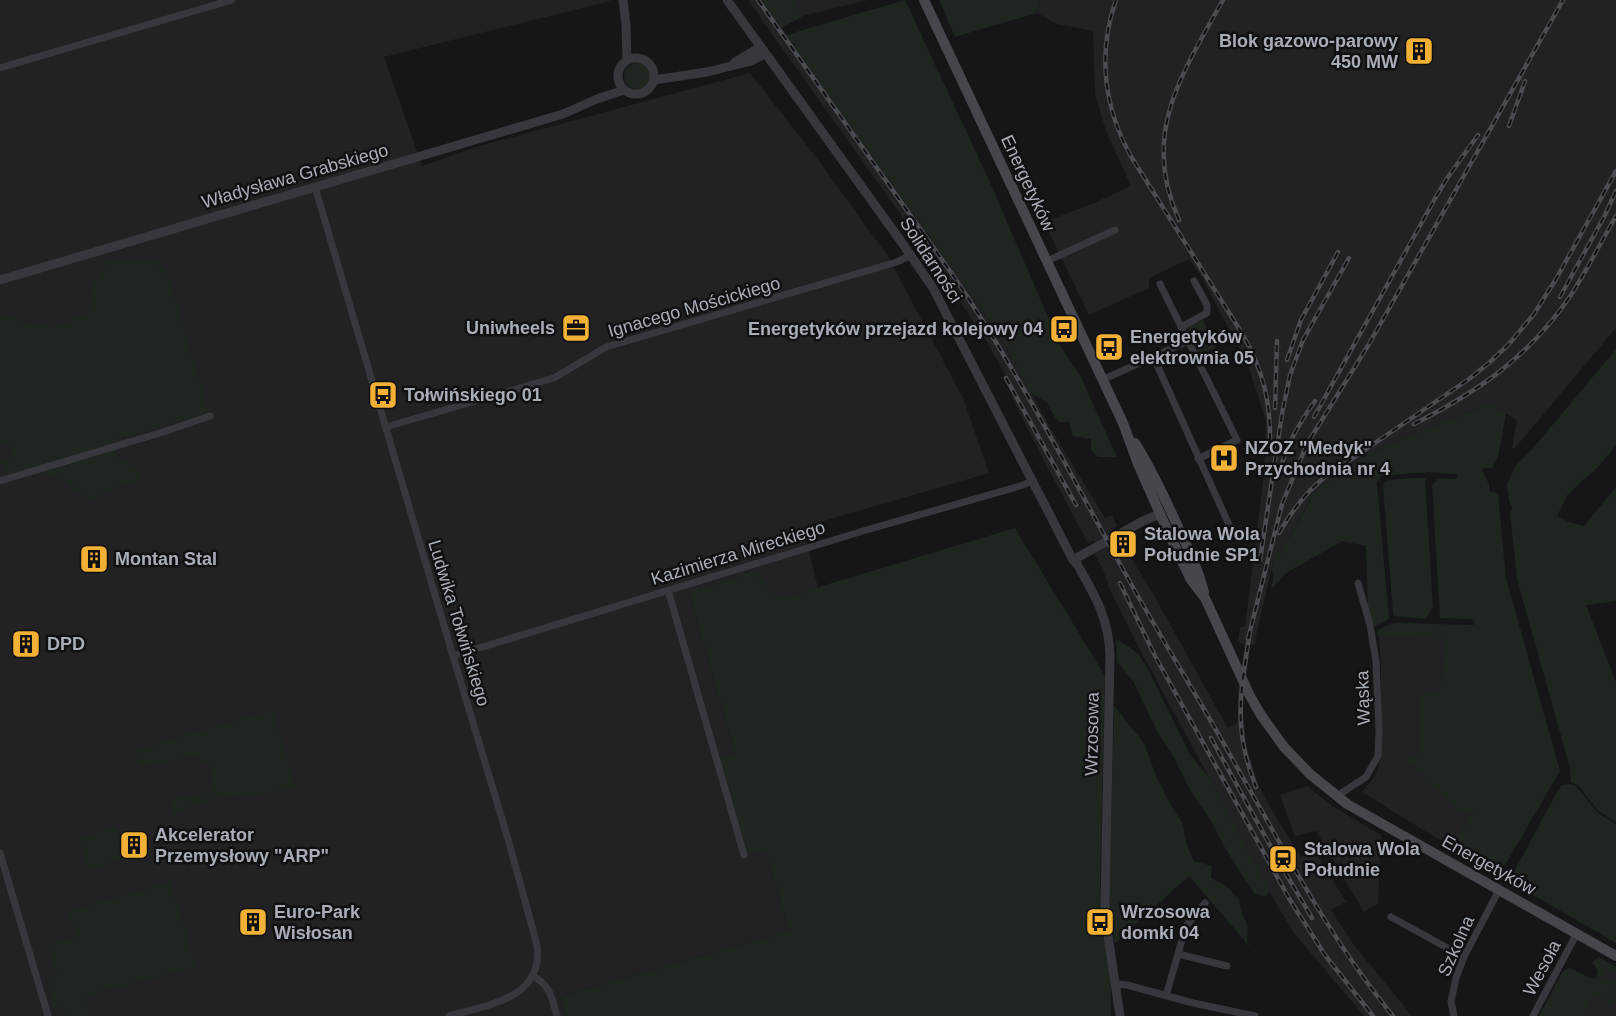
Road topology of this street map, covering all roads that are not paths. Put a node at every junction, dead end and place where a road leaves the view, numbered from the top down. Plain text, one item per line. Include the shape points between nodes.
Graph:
1 (232, 0) edge
2 (623, 0) edge
3 (727, 0) edge
4 (924, 0) edge
5 (762, 50) junction
6 (632, 59) junction
7 (0, 68) edge
8 (654, 75) junction
9 (622, 86) junction
10 (315, 187) junction
11 (1115, 230) dead end
12 (911, 255) junction
13 (1047, 261) junction
14 (0, 280) edge
15 (1194, 281) dead end
16 (1160, 285) dead end
17 (1181, 327) junction
18 (1188, 340) junction
19 (1153, 356) junction
20 (1102, 380) junction
21 (210, 416) dead end
22 (1123, 423) junction
23 (386, 427) junction
24 (1198, 459) junction
25 (1033, 480) junction
26 (0, 481) edge
27 (1161, 490) junction
28 (1160, 514) junction
29 (1230, 527) dead end
30 (1182, 536) junction
31 (1073, 560) junction
32 (1358, 583) dead end
33 (668, 590) junction
34 (1205, 598) junction
35 (453, 656) junction
36 (1337, 796) junction
37 (0, 853) edge
38 (744, 855) dead end
39 (1499, 890) junction
40 (1205, 903) dead end
41 (1391, 917) dead end
42 (1577, 933) junction
43 (1178, 954) junction
44 (1616, 956) edge
45 (1464, 957) junction
46 (1227, 966) dead end
47 (532, 976) junction
48 (1115, 984) junction
49 (1166, 996) junction
50 (48, 1016) edge
51 (449, 1016) edge
52 (557, 1016) edge
53 (1120, 1016) edge
54 (1255, 1016) edge
55 (1454, 1016) edge
56 (1533, 1016) edge

1 - 7 street
2 - 6 street
3 - 5 street, Solidarności
4 - 13 main road, Energetyków
5 - 8 street via 751,61 707,72
5 - 12 street, Solidarności
6 - 8 street via 647,62
6 - 9 street via 619,70
8 - 9 street via 649,89 639,94 629,93
9 - 10 street, Władysława Grabskiego via 563,114
10 - 14 street, Władysława Grabskiego
10 - 23 street, Ludwika Tołwińskiego
11 - 13 street
12 - 23 street, Ignacego Mościckiego via 606,347 554,378
12 - 25 street, Solidarności via 933,288
13 - 20 main road, Energetyków
15 - 17 street via 1207,305 1207,313
16 - 17 street
17 - 18 street
18 - 19 street
18 - 24 street via 1238,440
19 - 20 street
19 - 24 street
20 - 22 main road, Energetyków
21 - 26 street
22 - 27 main road, Energetyków
22 - 28 main road, Energetyków
23 - 35 street, Ludwika Tołwińskiego
24 - 29 street
25 - 31 street, Solidarności
25 - 33 street, Kazimierza Mireckiego
27 - 28 street
27 - 30 main road, Energetyków
28 - 30 street
28 - 31 street
28 - 34 main road, Energetyków via 1191,580
30 - 34 main road, Energetyków
31 - 48 street, Wrzosowa via 1101,609 1109,640 1105,912
32 - 36 street, Wąska via 1376,661 1378,756 1366,777
33 - 35 street, Kazimierza Mireckiego
33 - 38 street
34 - 36 main road, Energetyków via 1261,715 1284,747
35 - 47 street, Ludwika Tołwińskiego via 536,940 538,957
36 - 39 main road, Energetyków
37 - 50 street
39 - 42 main road, Energetyków
39 - 45 street, Szkolna
40 - 43 street via 1186,926
41 - 45 street
42 - 44 main road, Energetyków
42 - 56 street, Wesoła
43 - 46 street
43 - 49 street
45 - 55 street, Szkolna via 1450,1000
47 - 51 street via 508,998
47 - 52 street via 547,987
48 - 49 street
48 - 53 street, Wrzosowa
49 - 54 street

